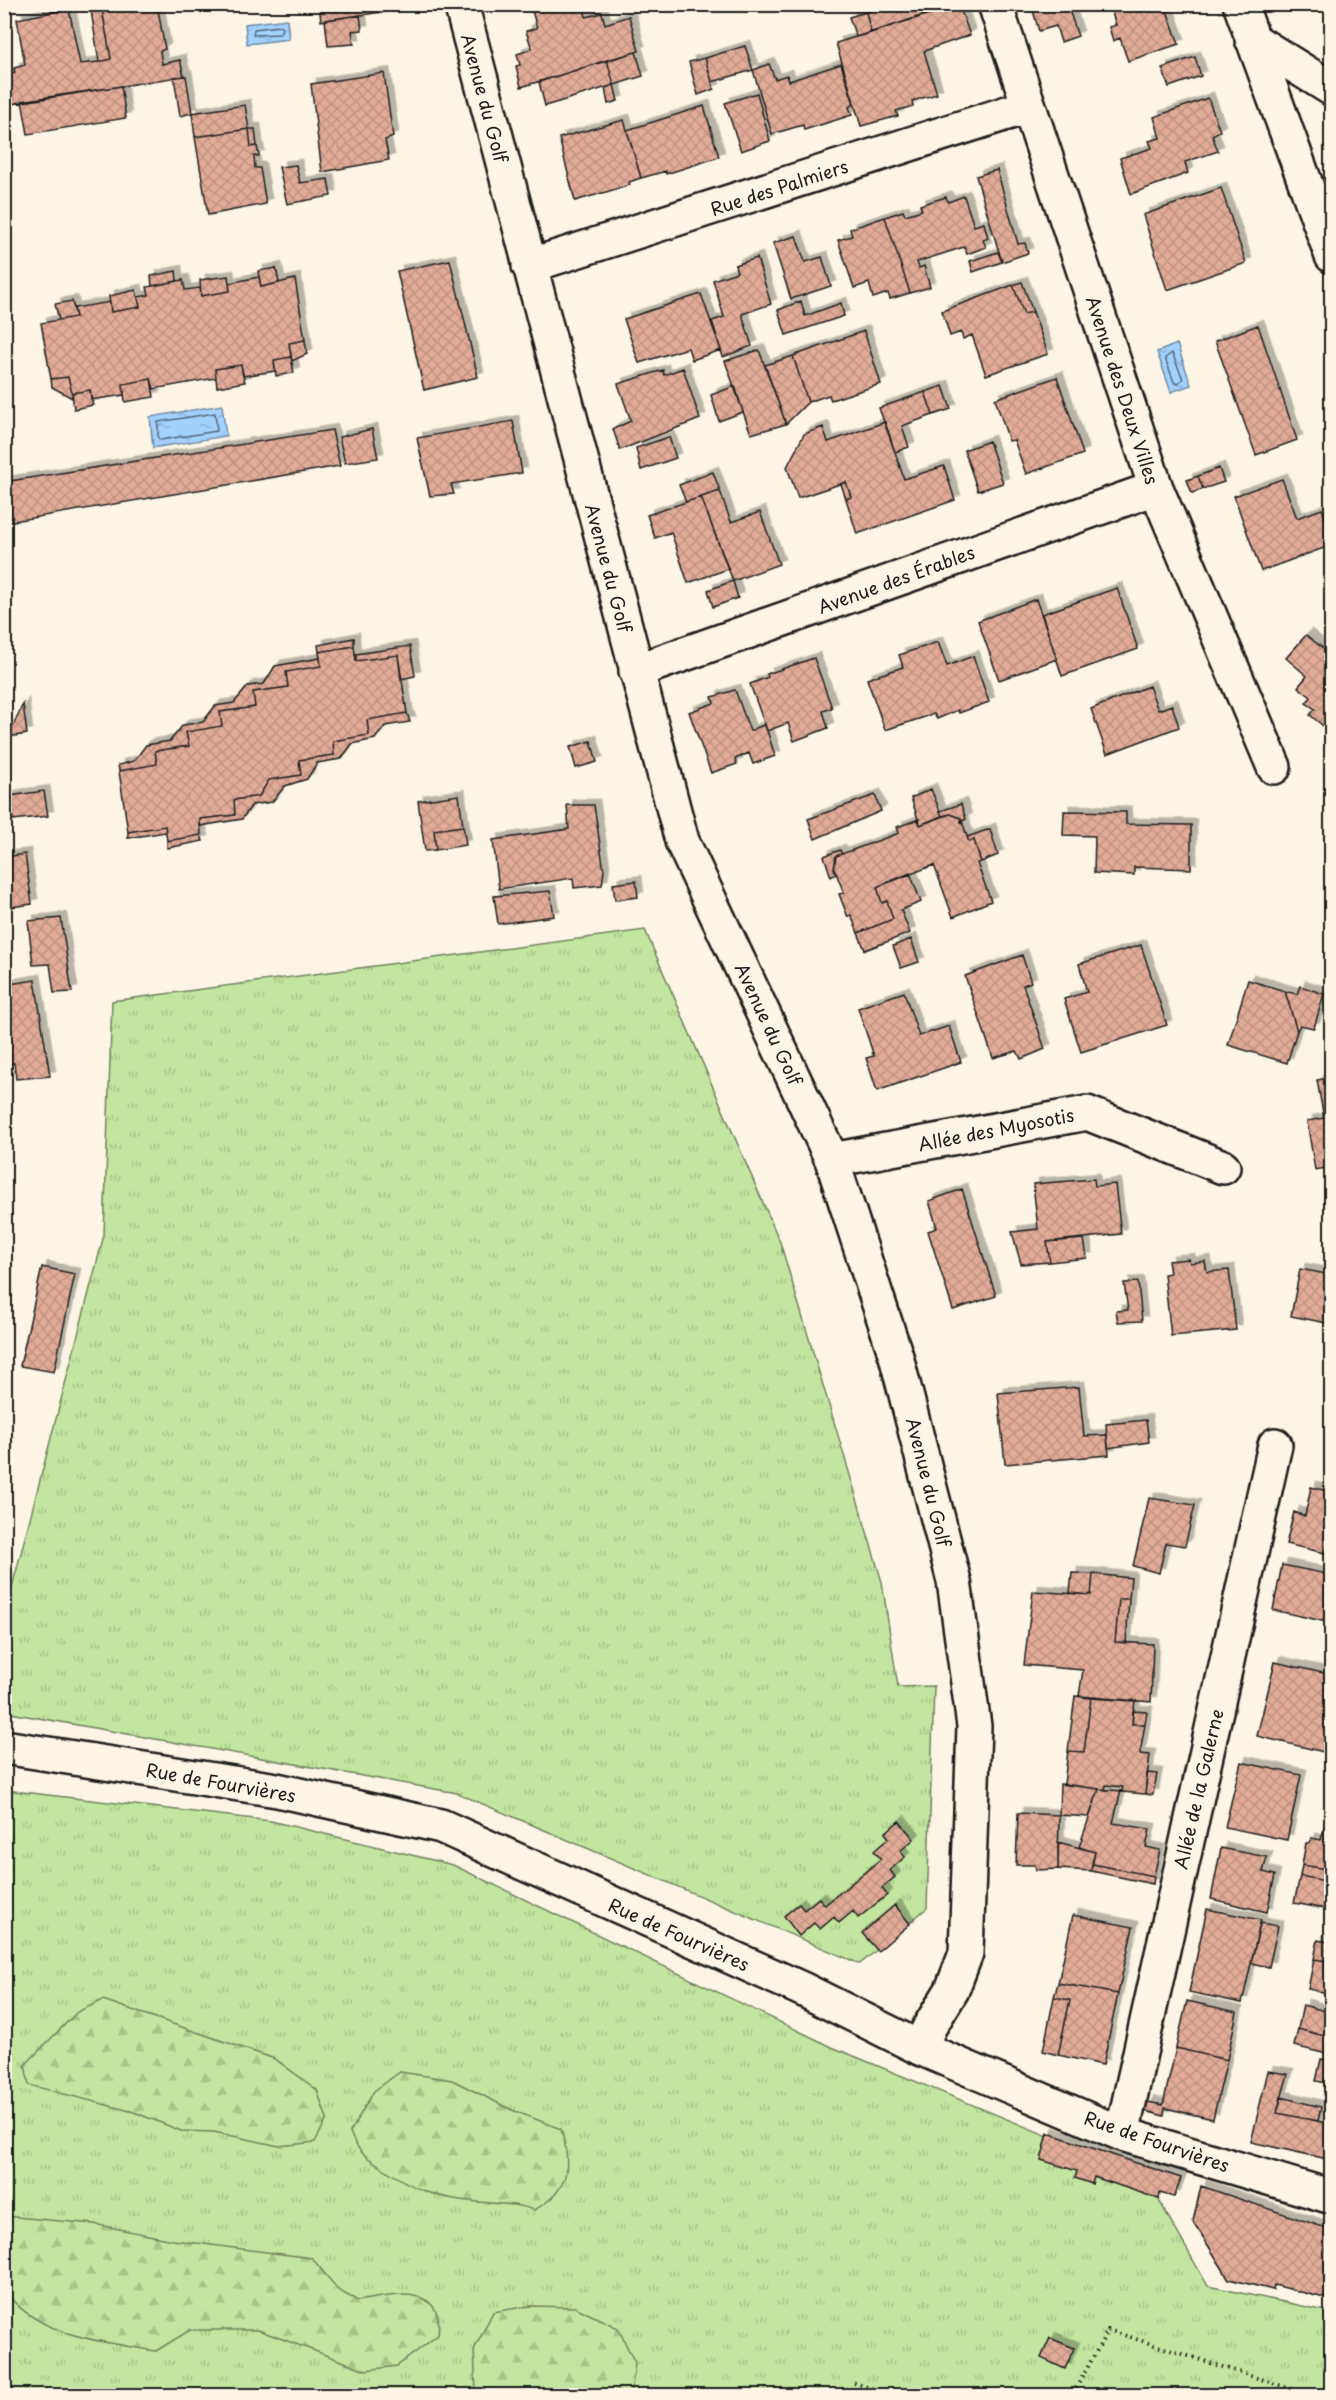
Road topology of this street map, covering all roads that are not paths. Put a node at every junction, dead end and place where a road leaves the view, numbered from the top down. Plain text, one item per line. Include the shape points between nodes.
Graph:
1 (461, 4) edge
2 (995, 4) edge
3 (1240, 4) edge
4 (1252, 39) junction
5 (1332, 89) edge
6 (1029, 106) junction
7 (1332, 256) edge
8 (529, 266) junction
9 (1155, 488) junction
10 (636, 671) junction
11 (1274, 767) dead end
12 (832, 1160) junction
13 (1223, 1167) dead end
14 (1275, 1445) dead end
15 (4, 1747) edge
16 (920, 2049) junction
17 (1122, 2134) junction
18 (1332, 2197) edge

1 - 8 street, Avenue du Golf
2 - 6 street, Avenue des Deux Villes
3 - 4 street
4 - 5 street
4 - 7 street
6 - 8 street, Rue des Palmiers
6 - 9 street, Avenue des Deux Villes
8 - 10 street, Avenue du Golf
9 - 10 street, Avenue des Érables
9 - 11 street, Avenue des Deux Villes
10 - 12 street, Avenue du Golf via 682,841
12 - 13 street, Allée des Myosotis via 1086,1113
12 - 16 street, Avenue du Golf via 896,1356 954,1581 974,1726 966,1953 952,1990
14 - 17 street, Allée de la Galerne
15 - 16 street, Rue de Fourvières via 277,1790 441,1826 802,1989
16 - 17 street, Rue de Fourvières
17 - 18 street, Rue de Fourvières

